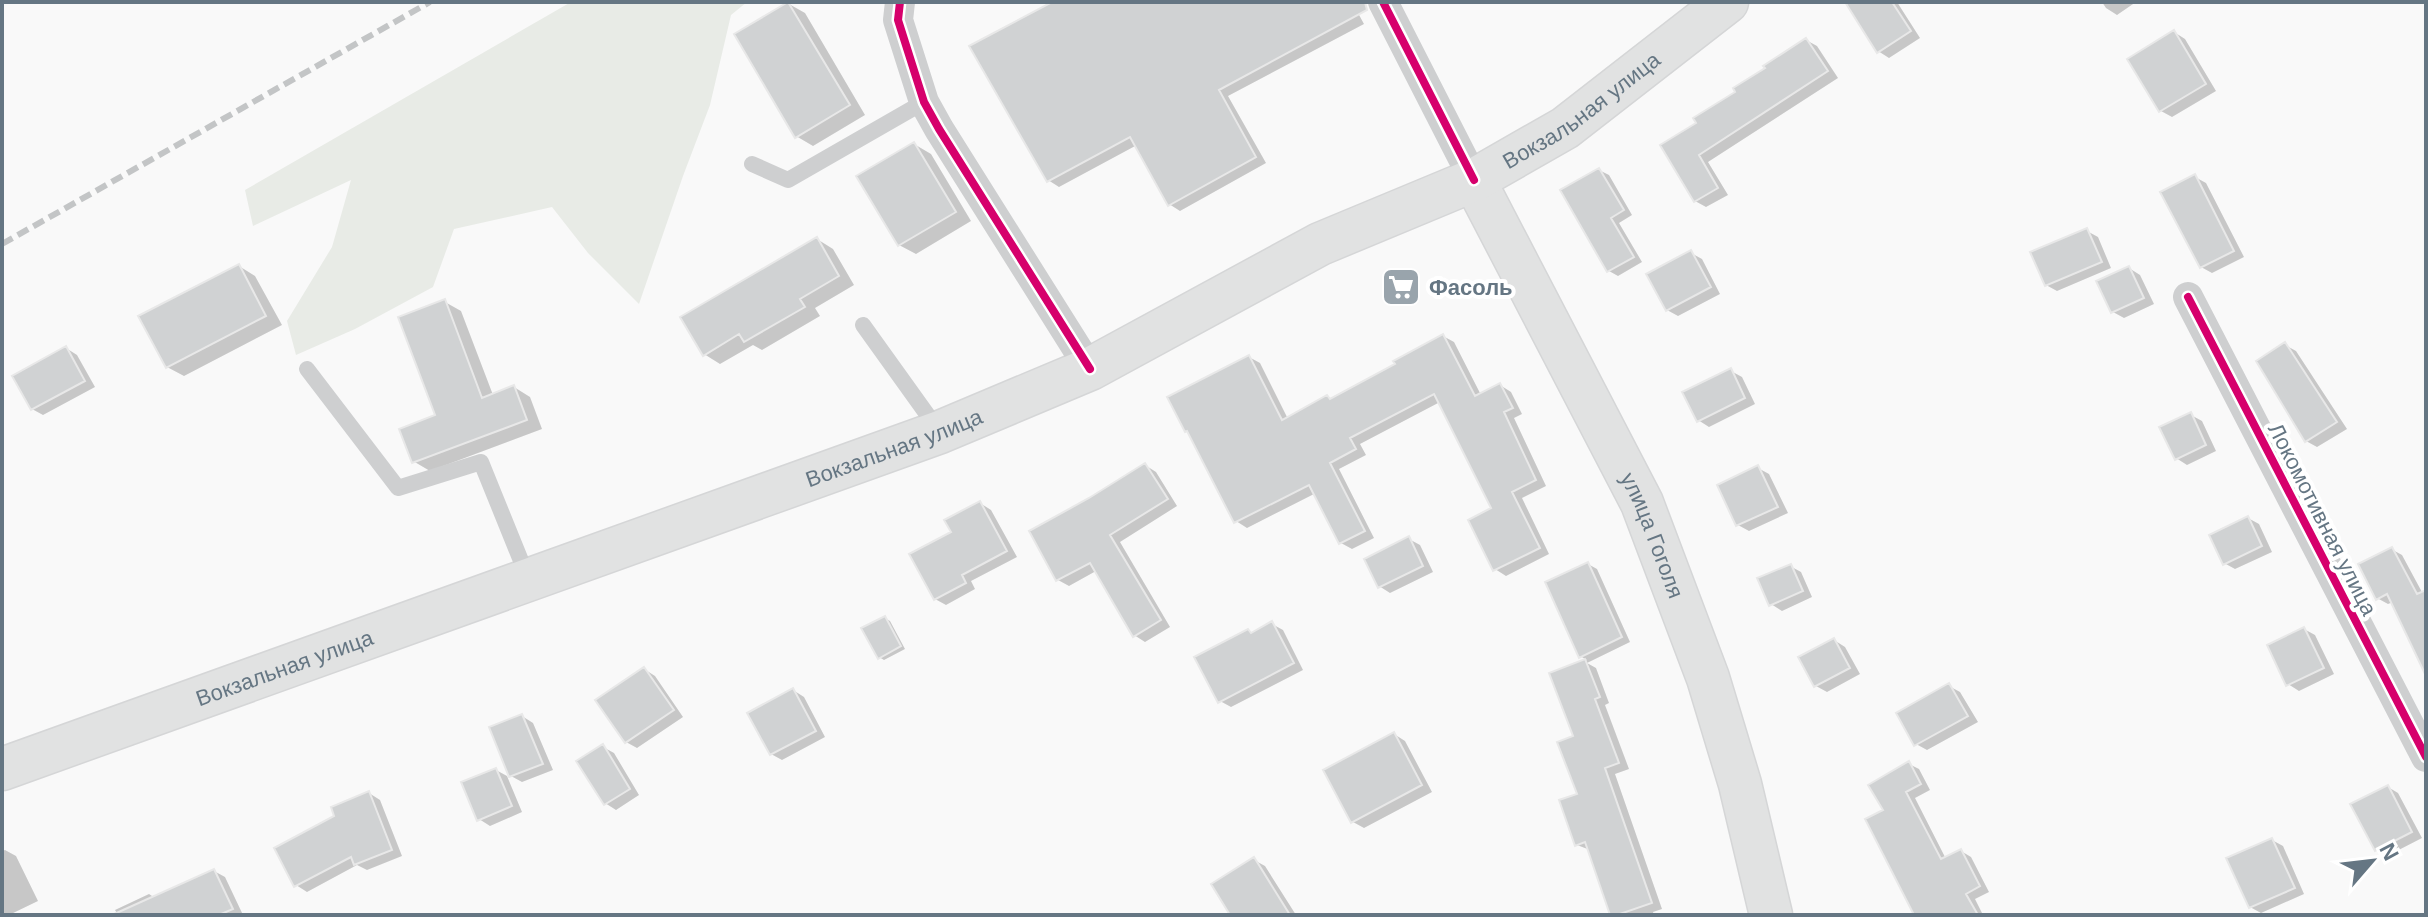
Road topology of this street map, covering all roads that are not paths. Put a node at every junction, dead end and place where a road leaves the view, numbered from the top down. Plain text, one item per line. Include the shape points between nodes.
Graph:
1 (900, 2) edge
2 (1383, 2) edge
3 (1727, 2) edge
4 (924, 102) junction
5 (752, 164) dead end
6 (1474, 180) junction
7 (2188, 297) dead end
8 (863, 325) dead end
9 (307, 369) dead end
10 (1090, 369) junction
11 (940, 432) junction
12 (528, 579) junction
13 (2426, 757) edge
14 (2, 769) edge
15 (1771, 915) edge

1 - 4 street via 898,20
2 - 6 street
3 - 6 main road, Вокзальная улица via 1565,128
4 - 5 lane via 788,180
4 - 10 street
6 - 10 main road, Вокзальная улица via 1320,244
6 - 15 main road, улица Гоголя via 1642,503 1708,678
7 - 13 street, Локомотивная улица
8 - 11 lane
9 - 12 lane via 398,488 481,462
10 - 11 main road, Вокзальная улица
11 - 12 main road, Вокзальная улица
12 - 14 main road, Вокзальная улица

